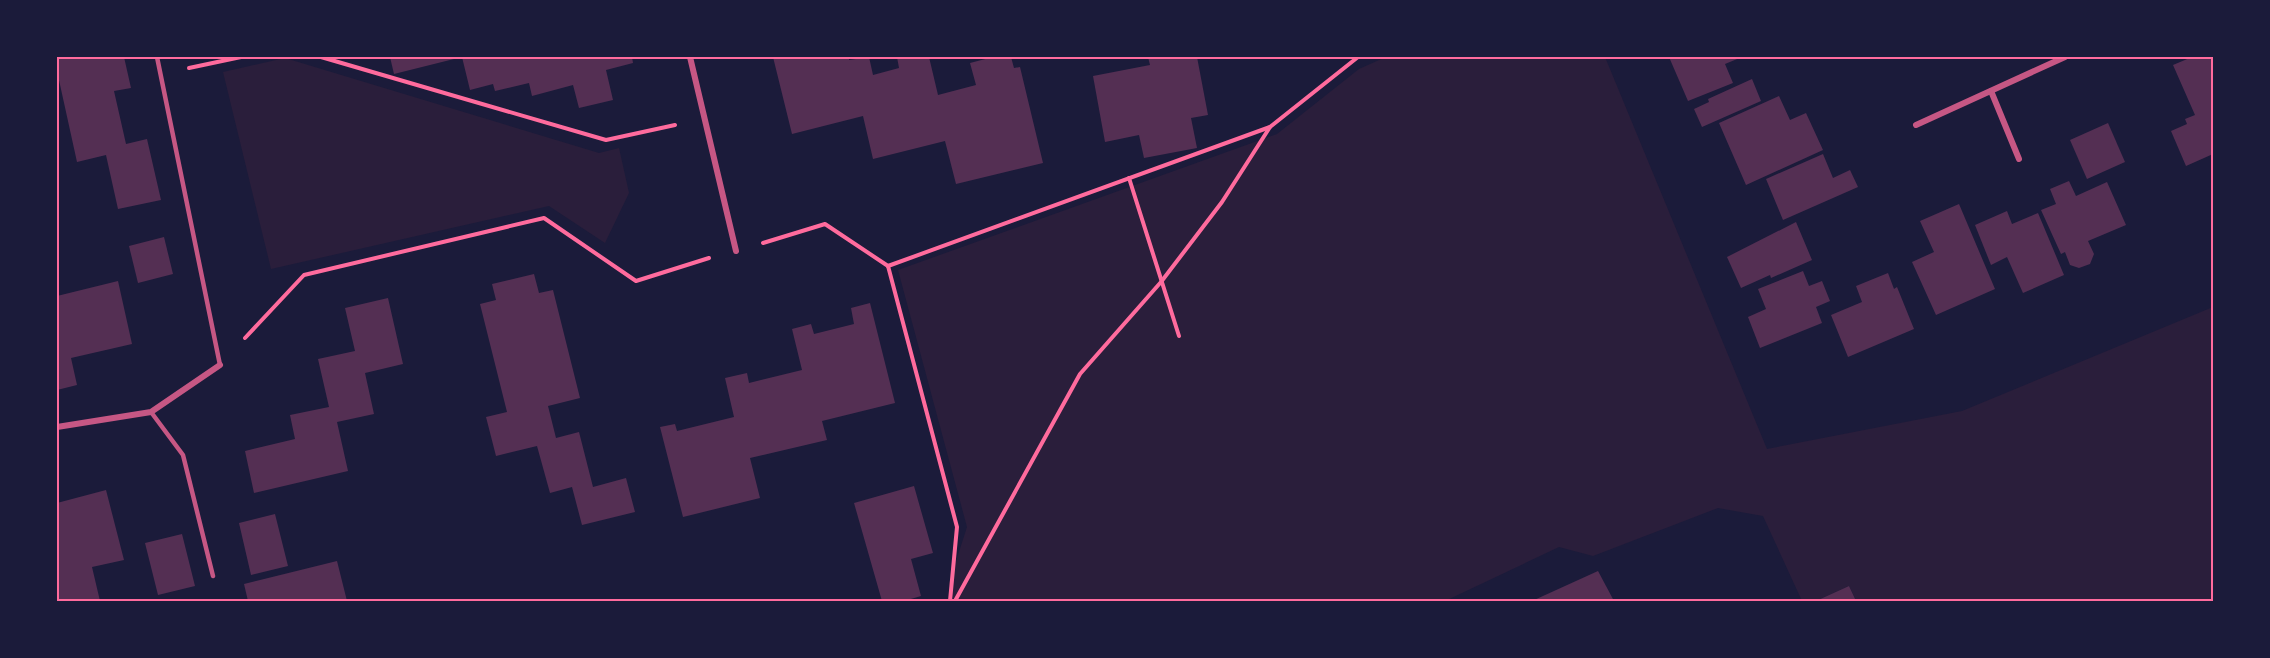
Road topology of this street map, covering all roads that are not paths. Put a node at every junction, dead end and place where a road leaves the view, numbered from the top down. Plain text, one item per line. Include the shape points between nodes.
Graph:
1 (157, 57) edge
2 (690, 57) edge
3 (2065, 57) edge
4 (1991, 91) junction
5 (1916, 125) dead end
6 (2019, 159) dead end
7 (736, 250) road end
8 (220, 365) joint
9 (151, 412) junction
10 (57, 427) edge
11 (213, 576) dead end

1 - 8 lane
2 - 7 street
3 - 4 street
4 - 5 street
4 - 6 street
8 - 9 street
9 - 10 street
9 - 11 lane via 183,455

